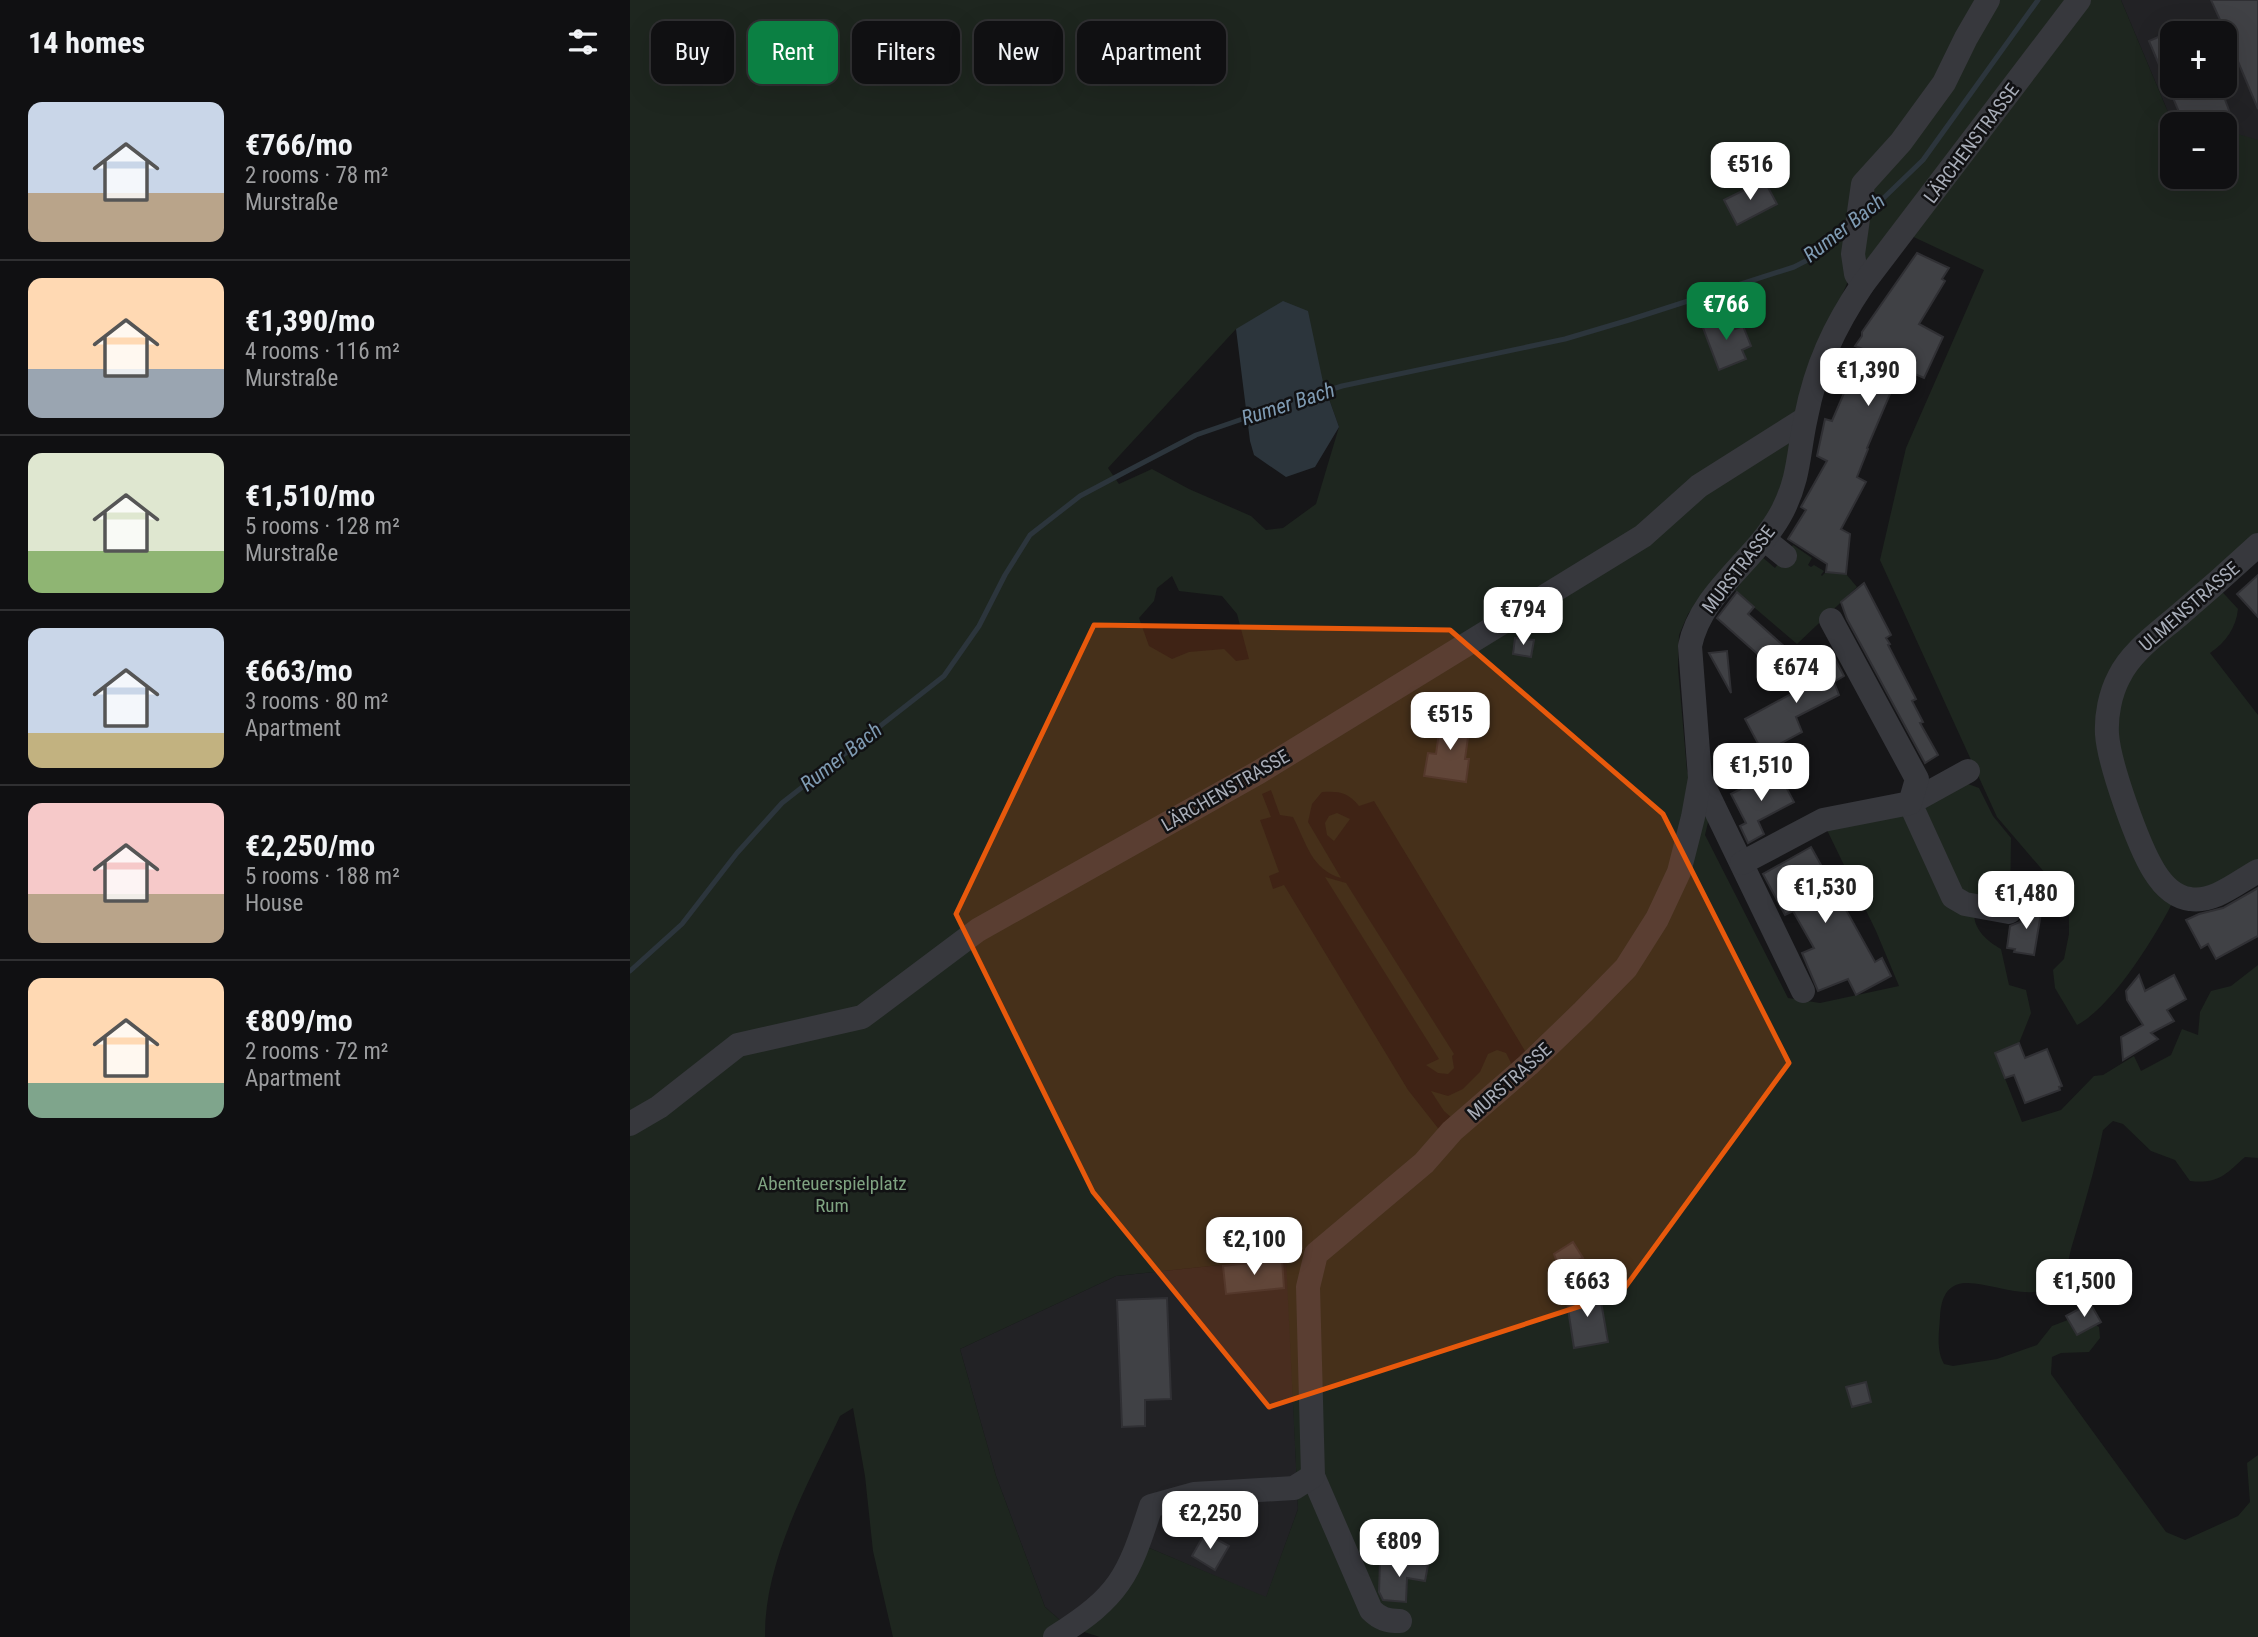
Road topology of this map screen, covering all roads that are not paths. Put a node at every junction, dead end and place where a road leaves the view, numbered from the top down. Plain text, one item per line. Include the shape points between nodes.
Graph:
1 (1988, 0) edge
2 (2079, 0) edge
3 (1863, 284) junction
4 (1805, 419) junction
5 (1764, 540) junction
6 (2258, 545) edge
7 (1785, 556) dead end
8 (1831, 620) dead end
9 (1968, 772) dead end
10 (1700, 778) junction
11 (1910, 803) junction
12 (1742, 863) junction
13 (2258, 871) edge
14 (2009, 912) dead end
15 (1804, 991) dead end
16 (630, 1124) edge
17 (1313, 1476) junction
18 (1400, 1620) dead end
19 (1055, 1637) edge

1 - 3 street via 1944,83 1901,142 1866,178 1853,266
2 - 3 street, LÄRCHENSTRASSE
3 - 4 street, MURSTRASSE via 1826,348
4 - 5 street, MURSTRASSE via 1795,485
4 - 16 street, LÄRCHENSTRASSE via 1699,486 1643,536 1259,772 989,924 862,1017 738,1045
5 - 7 street
5 - 10 street, MURSTRASSE via 1702,612 1693,629 1690,646
6 - 13 street, ULMENSTRASSE via 2135,653 2112,695 2107,726 2117,776 2146,855 2169,889 2184,898 2206,899
8 - 11 street via 1917,779
9 - 11 street
10 - 12 street, MURSTRASSE
10 - 17 street, MURSTRASSE via 1679,872 1626,968 1528,1065 1452,1131 1424,1163 1315,1254 1308,1287
11 - 12 street via 1823,820
11 - 14 street via 1953,897 1965,904
12 - 15 street, MURSTRASSE
17 - 18 street via 1371,1610 1388,1621
17 - 19 street via 1294,1488 1233,1481 1151,1506 1133,1558 1117,1587 1091,1614

